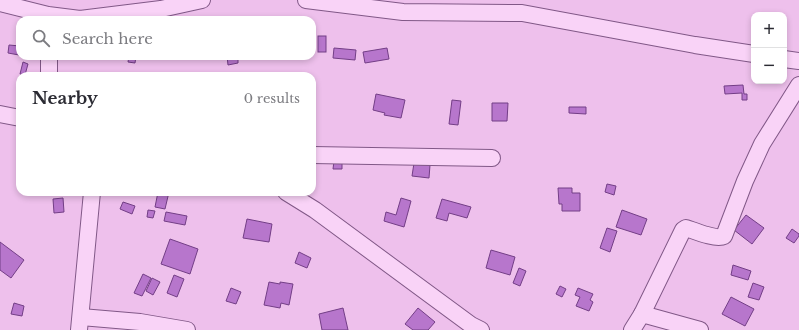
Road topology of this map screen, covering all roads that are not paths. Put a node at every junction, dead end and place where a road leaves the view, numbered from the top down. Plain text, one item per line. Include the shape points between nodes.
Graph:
1 (42, 0) edge
2 (202, 0) edge
3 (306, 0) edge
4 (0, 3) edge
5 (42, 16) edge
6 (47, 16) edge
7 (111, 16) edge
8 (751, 54) edge
9 (787, 59) edge
10 (49, 60) edge
11 (799, 61) edge
12 (49, 72) edge
13 (799, 85) edge
14 (0, 114) edge
15 (16, 117) edge
16 (316, 155) edge
17 (492, 158) dead end
18 (92, 196) edge
19 (292, 196) edge
20 (642, 314) junction
21 (80, 323) edge
22 (187, 330) edge
23 (481, 330) edge
24 (632, 330) edge
25 (700, 330) edge

1 - 6 street
2 - 7 street
3 - 8 street via 403,12 522,13
4 - 5 street
9 - 11 street
10 - 12 street
13 - 20 street via 762,144 724,236 715,237 686,228 683,230
14 - 15 street
16 - 17 street
18 - 21 street
19 - 23 street
20 - 24 street
20 - 25 street
21 - 22 street via 140,322

